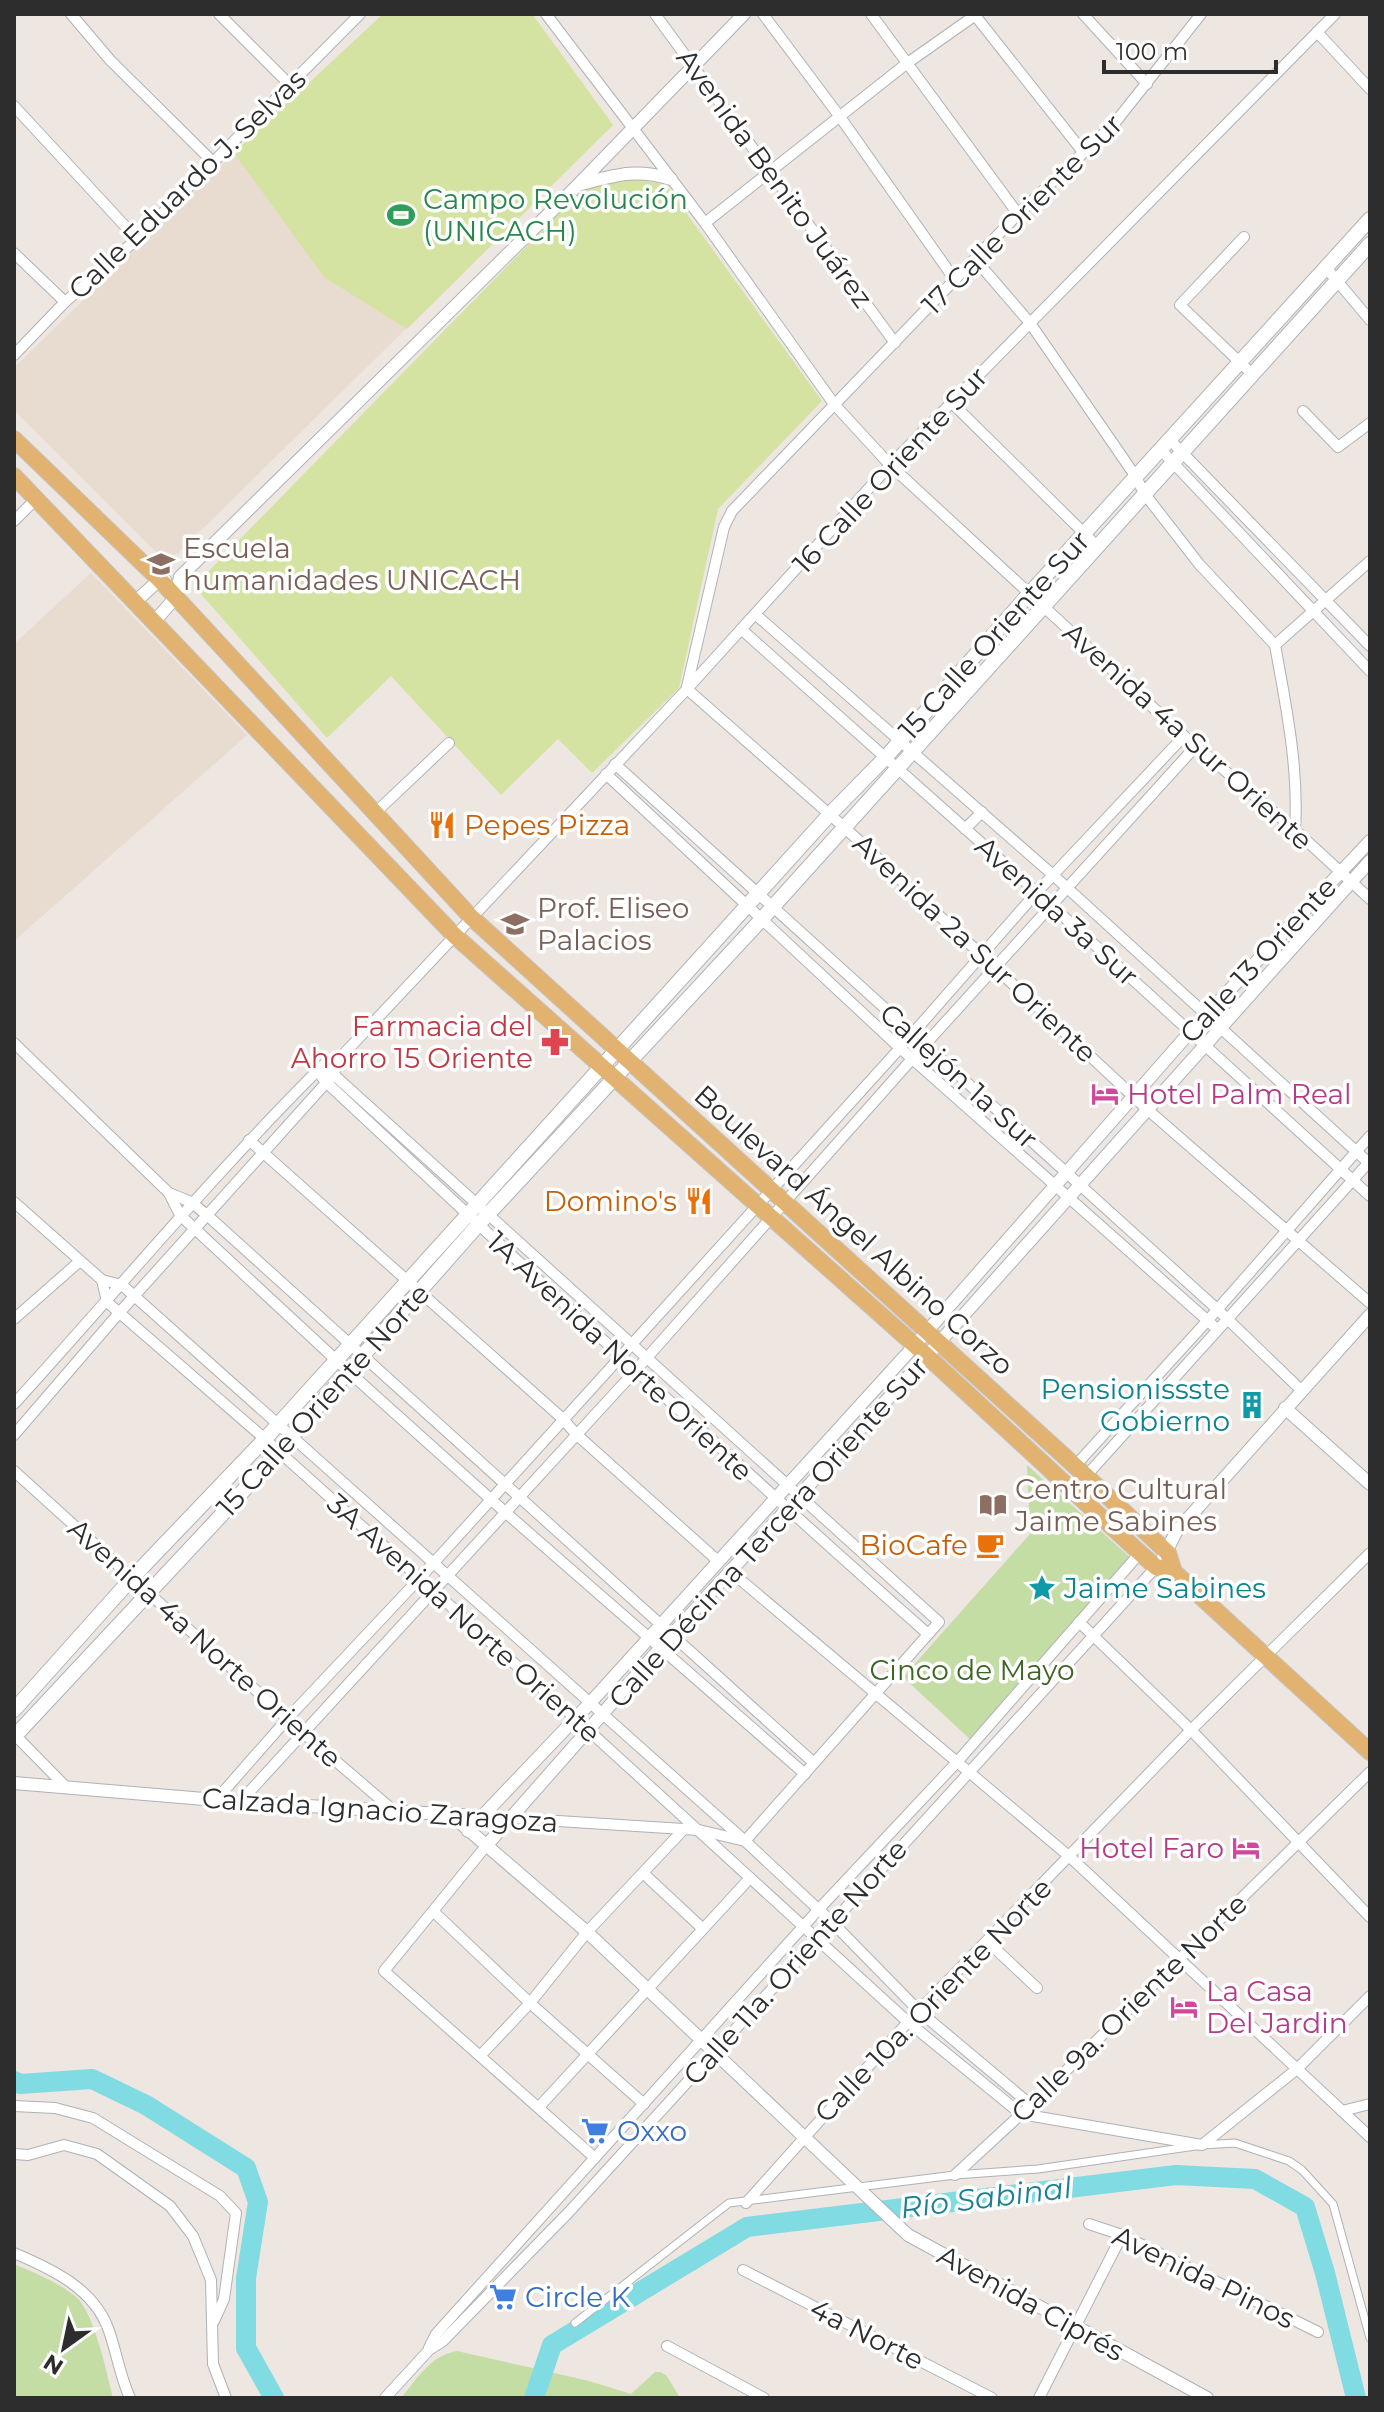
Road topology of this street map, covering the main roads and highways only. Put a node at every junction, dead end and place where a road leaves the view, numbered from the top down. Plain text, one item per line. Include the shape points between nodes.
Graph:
1 (1370, 219) edge
2 (1370, 244) edge
3 (14, 439) edge
4 (1171, 450) junction
5 (14, 476) edge
6 (907, 745) junction
7 (891, 762) junction
8 (616, 1050) junction
9 (630, 1061) junction
10 (608, 1073) junction
11 (478, 1214) junction
12 (926, 1344) junction
13 (1174, 1572) junction
14 (14, 1710) edge
15 (15, 1735) edge
16 (1370, 1752) edge

1 - 4 main road, 15 Calle Oriente Sur via 1238,362
2 - 4 main road, 15 Calle Oriente Sur via 1252,374
3 - 8 main road, Boulevard Ángel Albino Corzo via 160,580 471,917
4 - 6 main road, 15 Calle Oriente Sur via 1136,477 1030,593
4 - 6 main road, 15 Calle Oriente Sur via 1144,493 1044,607
5 - 10 main road, Boulevard Ángel Albino Corzo via 454,935
6 - 7 main road, 15 Calle Oriente Sur
7 - 8 main road, 15 Calle Oriente Sur via 830,814
7 - 9 main road, 15 Calle Oriente Sur via 844,827
8 - 9 main road, Boulevard Ángel Albino Corzo
8 - 10 main road, 15 Calle Oriente Norte
9 - 10 main road, 15 Calle Oriente Norte
9 - 12 main road, Boulevard Ángel Albino Corzo via 785,1201
10 - 11 main road, 15 Calle Oriente Norte
10 - 12 main road, Boulevard Ángel Albino Corzo
11 - 14 main road, 15 Calle Oriente Norte via 406,1280
11 - 15 main road, 15 Calle Oriente Norte via 349,1372
12 - 13 main road, Boulevard Ángel Albino Corzo via 1140,1553 1156,1567
12 - 13 main road, Boulevard Ángel Albino Corzo via 1081,1471 1168,1553
13 - 16 main road

